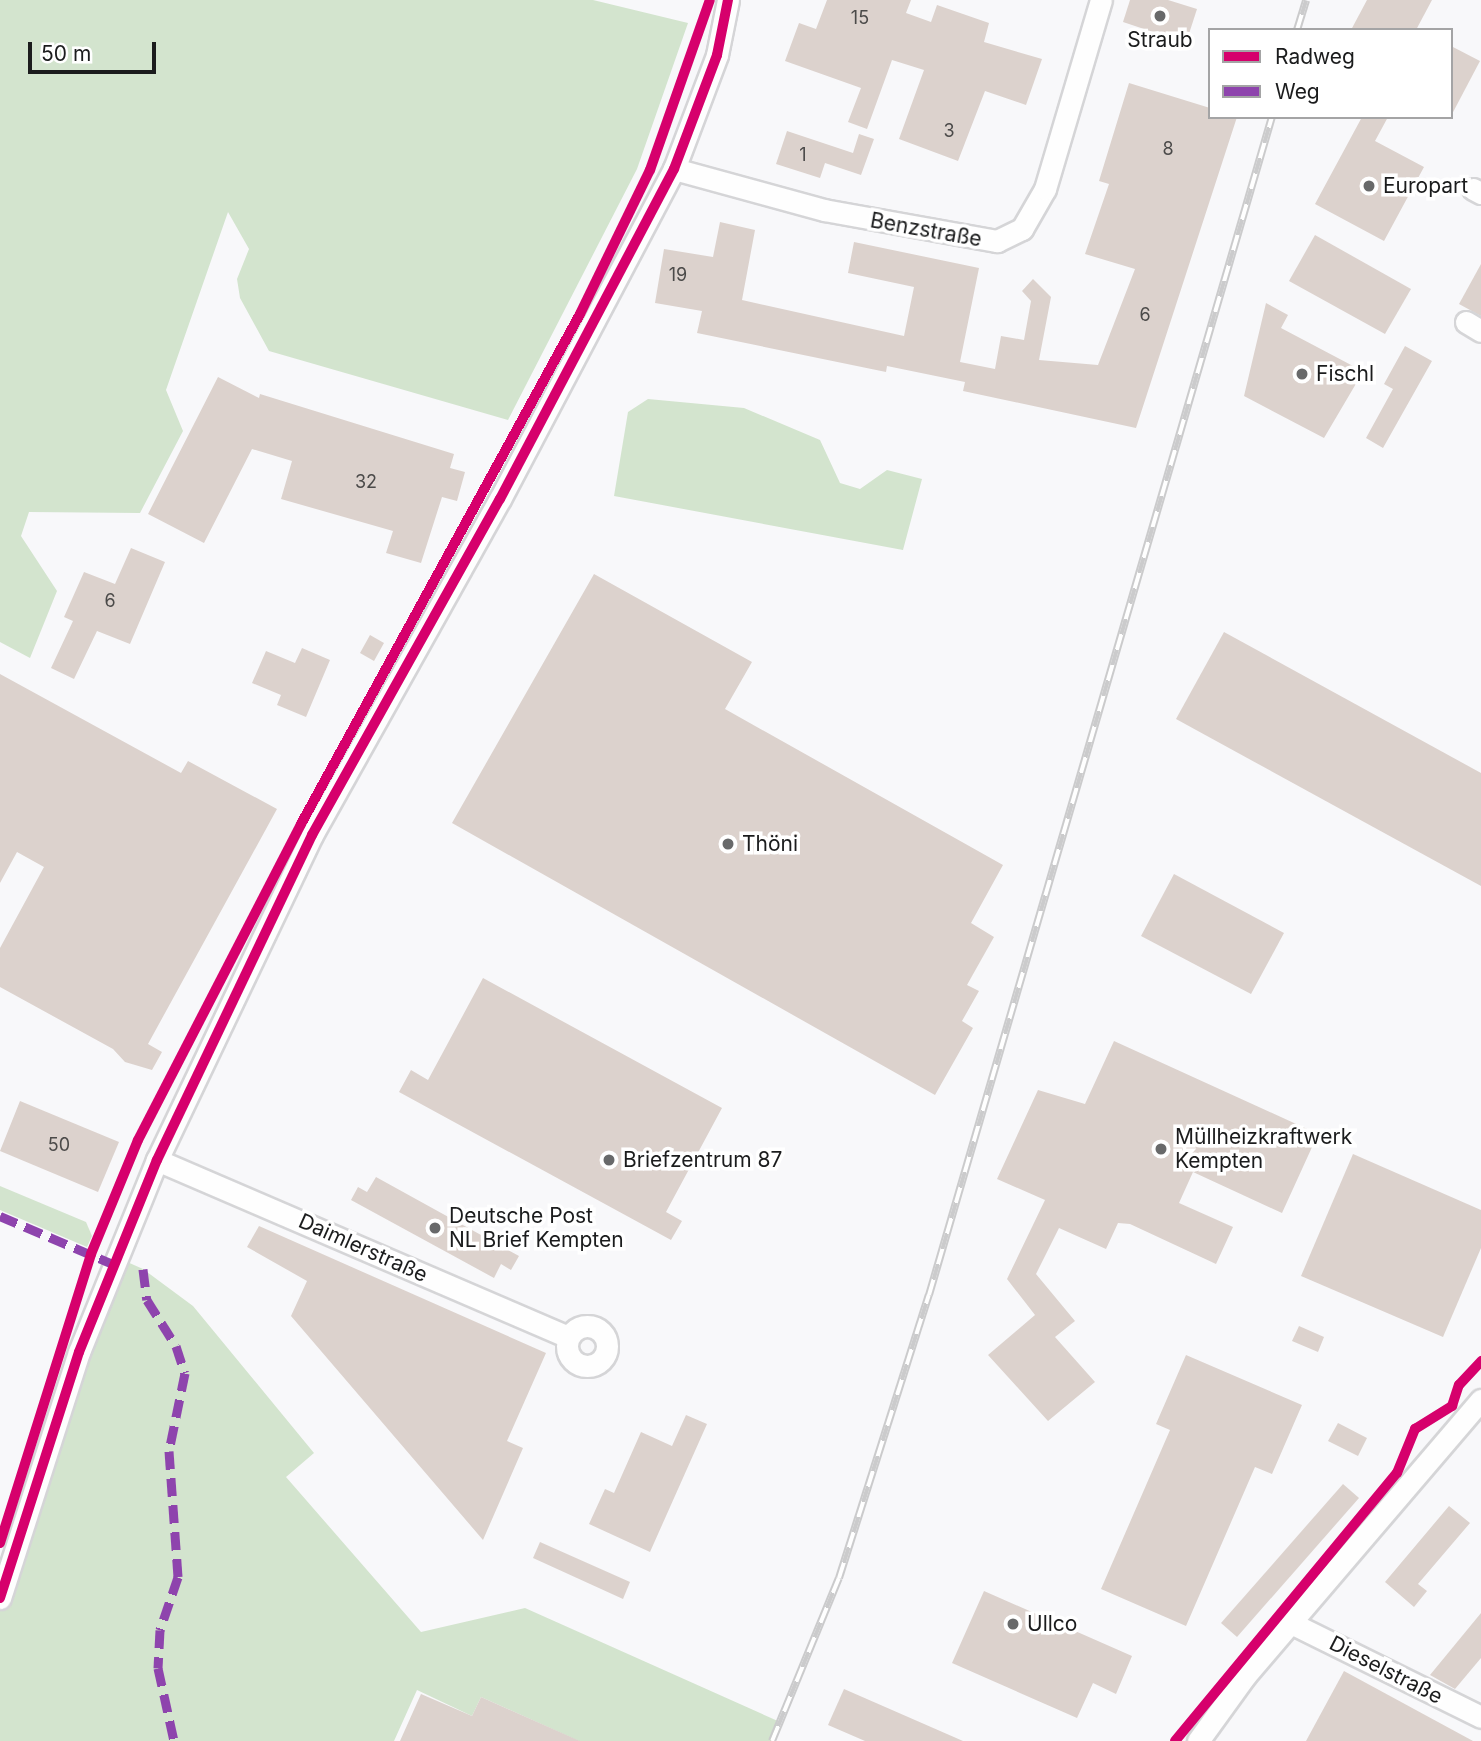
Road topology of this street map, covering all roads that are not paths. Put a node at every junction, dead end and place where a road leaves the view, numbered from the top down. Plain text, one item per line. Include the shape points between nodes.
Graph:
1 (728, 0) edge
2 (1101, 0) edge
3 (674, 169) junction
4 (157, 1160) junction
5 (568, 1337) dead end
6 (1481, 1400) edge
7 (0, 1598) edge
8 (1291, 1623) junction
9 (1481, 1717) edge
10 (1198, 1741) edge

1 - 3 street via 717,55
2 - 3 street, Benzstraße via 1045,189 1022,229 997,241 824,210
3 - 4 street via 524,454 312,835
4 - 5 street, Daimlerstraße
4 - 7 street via 79,1352
6 - 8 street
8 - 9 street, Dieselstraße
8 - 10 street

